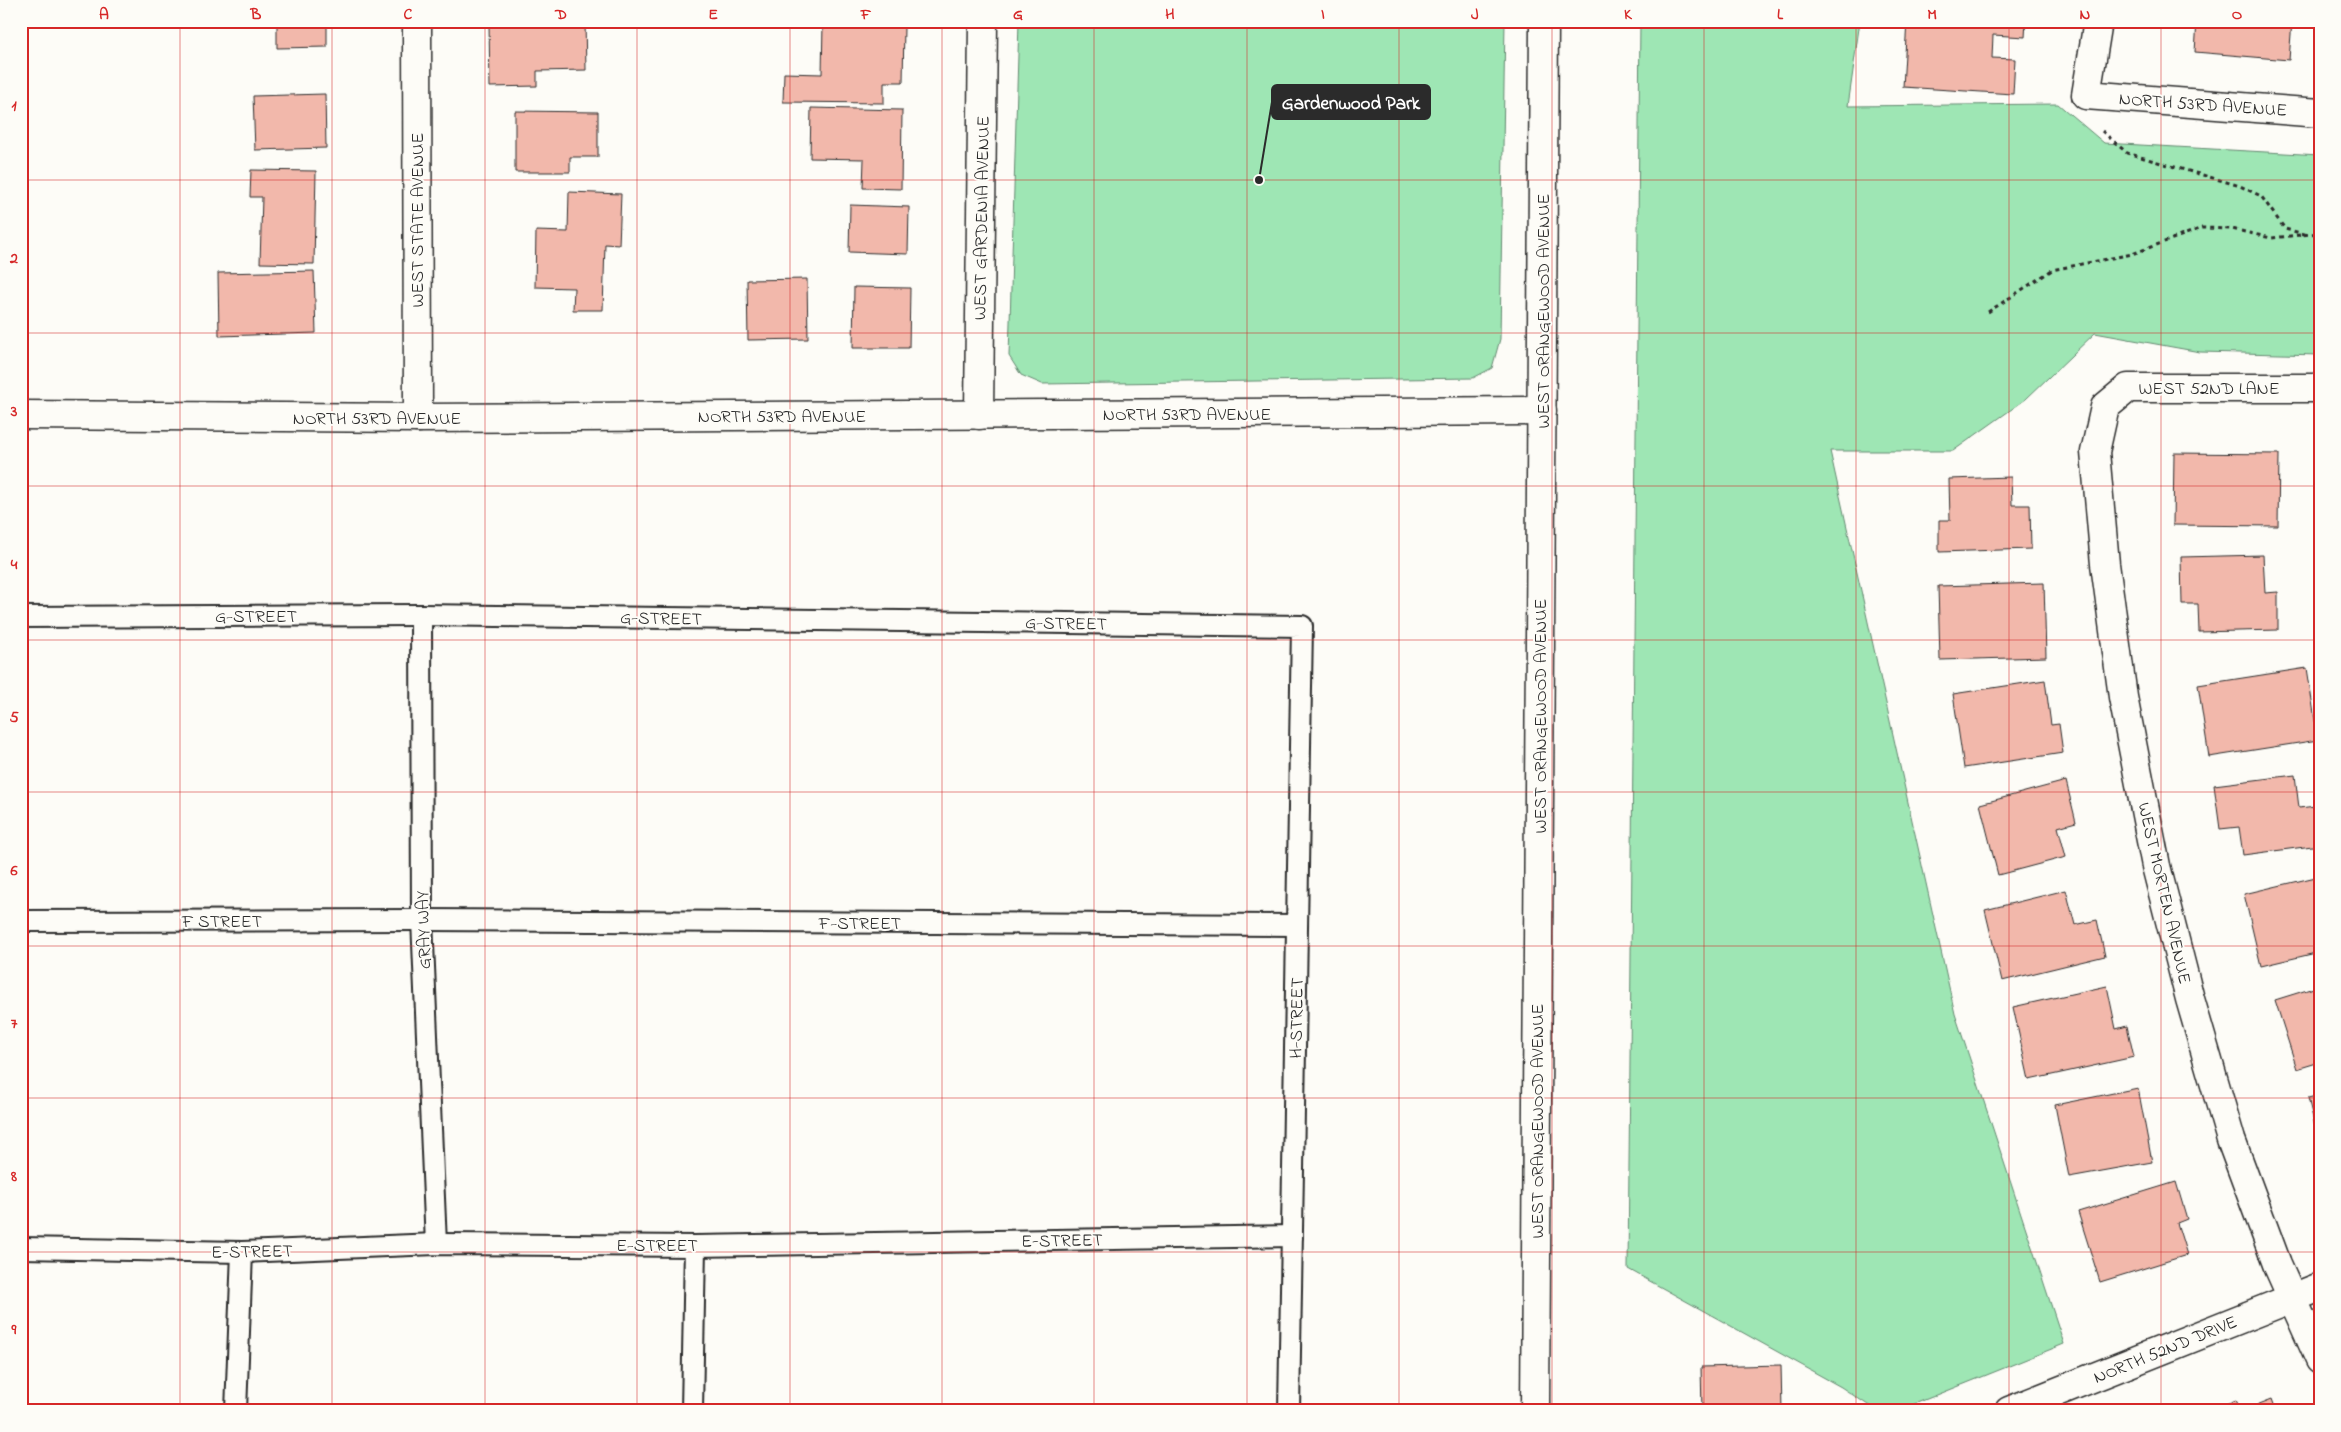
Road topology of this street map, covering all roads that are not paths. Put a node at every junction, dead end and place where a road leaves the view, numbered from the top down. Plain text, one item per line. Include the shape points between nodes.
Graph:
1 (417, 21) edge
2 (983, 21) edge
3 (1544, 21) edge
4 (2098, 21) edge
5 (2320, 113) edge
6 (2320, 388) edge
7 (2105, 407) joint
8 (1542, 412) junction
9 (979, 415) junction
10 (21, 416) edge
11 (418, 418) junction
12 (421, 616) junction
13 (21, 617) edge
14 (1302, 626) joint
15 (422, 920) junction
16 (21, 921) edge
17 (1297, 925) junction
18 (1292, 1236) junction
19 (436, 1244) junction
20 (695, 1246) junction
21 (21, 1248) edge
22 (242, 1252) junction
23 (2320, 1286) edge
24 (2292, 1298) junction
25 (2320, 1360) edge
26 (236, 1411) edge
27 (692, 1411) edge
28 (1289, 1411) edge
29 (1536, 1411) edge
30 (2009, 1411) edge

1 - 11 street, WEST STATE AVENUE
2 - 9 street, WEST GARDENIA AVENUE
3 - 8 street, WEST ORANGEWOOD AVENUE
4 - 5 street, NORTH 53RD AVENUE via 2086,95
6 - 7 street, WEST 52ND LANE via 2128,388
7 - 24 street, WEST MORTEN AVENUE via 2095,452 2105,564 2123,697 2156,866 2231,1140
8 - 9 street, NORTH 53RD AVENUE
8 - 29 street, WEST ORANGEWOOD AVENUE
9 - 11 street, NORTH 53RD AVENUE
10 - 11 street, NORTH 53RD AVENUE
12 - 13 lane, G-STREET
12 - 14 lane, G-STREET
12 - 15 lane, GRAY WAY
14 - 17 lane, H-STREET
15 - 16 lane, F STREET
15 - 17 lane, F-STREET
15 - 19 lane, GRAY WAY
17 - 18 lane, H-STREET
18 - 20 lane, E-STREET
18 - 28 lane, H-STREET
19 - 20 lane, E-STREET
19 - 22 lane, E-STREET
20 - 27 lane
21 - 22 lane, E-STREET
22 - 26 lane
23 - 24 street, NORTH 52ND DRIVE
24 - 25 street, WEST MORTEN AVENUE
24 - 30 street, NORTH 52ND DRIVE

